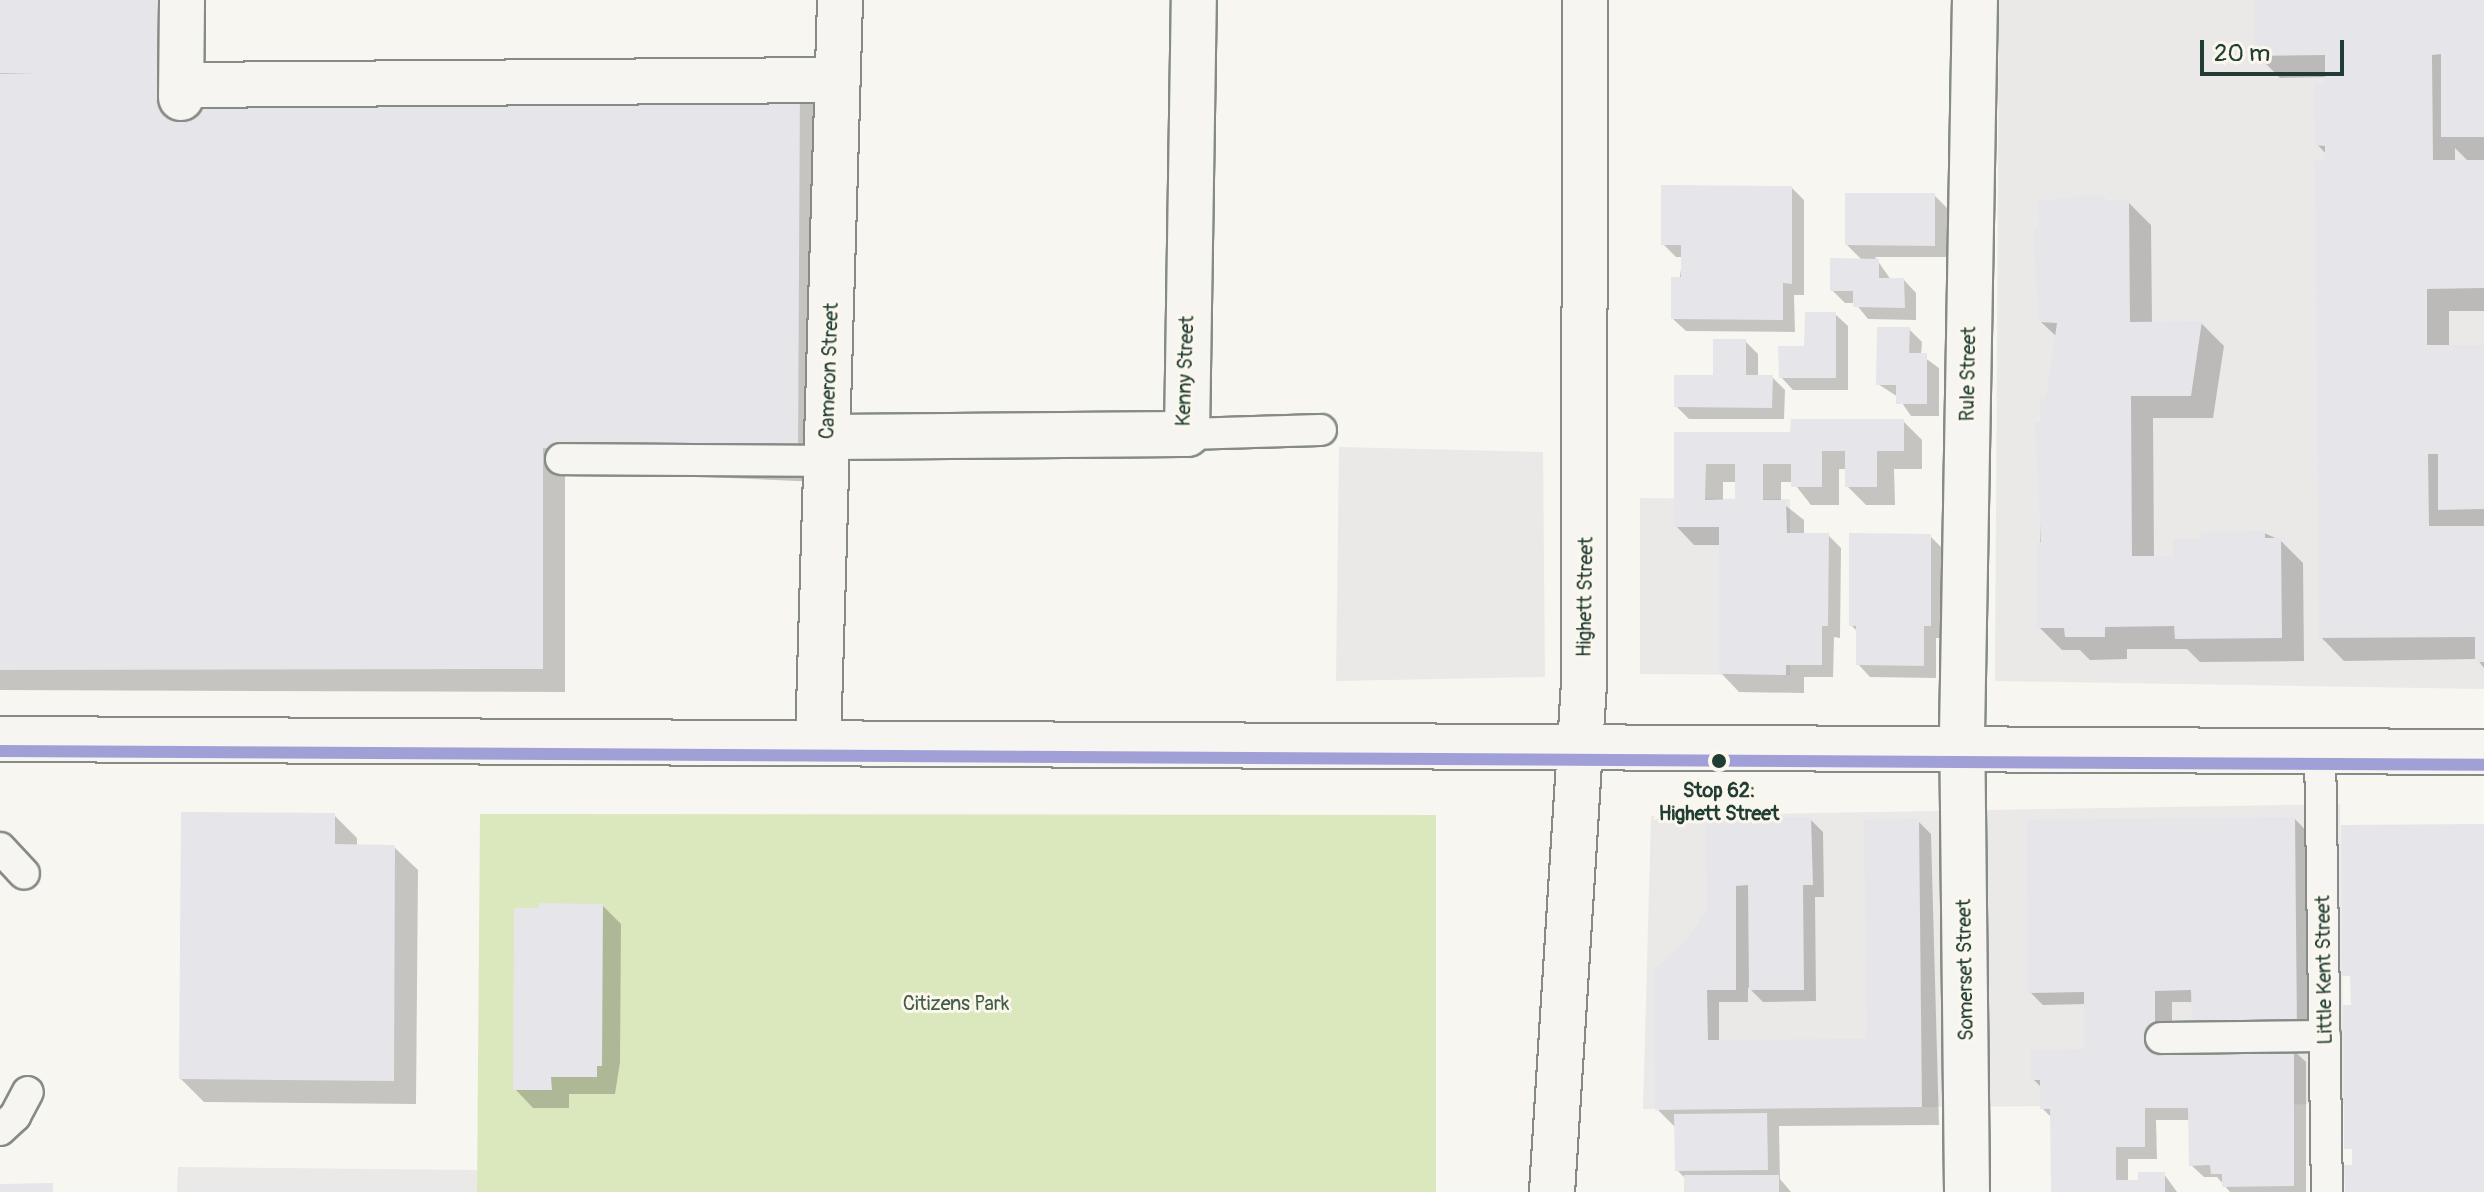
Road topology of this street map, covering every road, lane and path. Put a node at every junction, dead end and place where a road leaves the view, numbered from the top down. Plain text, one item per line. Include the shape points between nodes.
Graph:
1 (182, 0) edge
2 (840, 0) edge
3 (1194, 0) edge
4 (1585, 0) edge
5 (1975, 0) edge
6 (838, 80) junction
7 (1321, 430) dead end
8 (1187, 434) junction
9 (826, 449) junction
10 (561, 459) dead end
11 (0, 739) edge
12 (818, 742) junction
13 (1580, 746) junction
14 (1962, 748) junction
15 (2320, 749) junction
16 (2484, 752) edge
17 (0, 848) edge
18 (24, 874) dead end
19 (2325, 1036) junction
20 (2161, 1038) dead end
21 (28, 1092) dead end
22 (0, 1130) edge
23 (1552, 1192) edge
24 (1967, 1192) edge
25 (2327, 1192) edge

1 - 6 street via 182,91
2 - 6 street, Cameron Street
3 - 8 street, Kenny Street
4 - 13 street, Highett Street via 1586,603
5 - 14 street, Rule Street
6 - 9 street, Cameron Street
7 - 8 lane
8 - 9 street, Kenny Street
9 - 10 lane
9 - 12 street, Cameron Street
11 - 12 street
12 - 13 street
13 - 14 street
13 - 23 street, Highett Street
14 - 15 street
14 - 24 street, Somerset Street
15 - 16 street
15 - 19 lane, Little Kent Street
17 - 18 lane
19 - 20 lane
19 - 25 lane, Little Kent Street
21 - 22 lane

